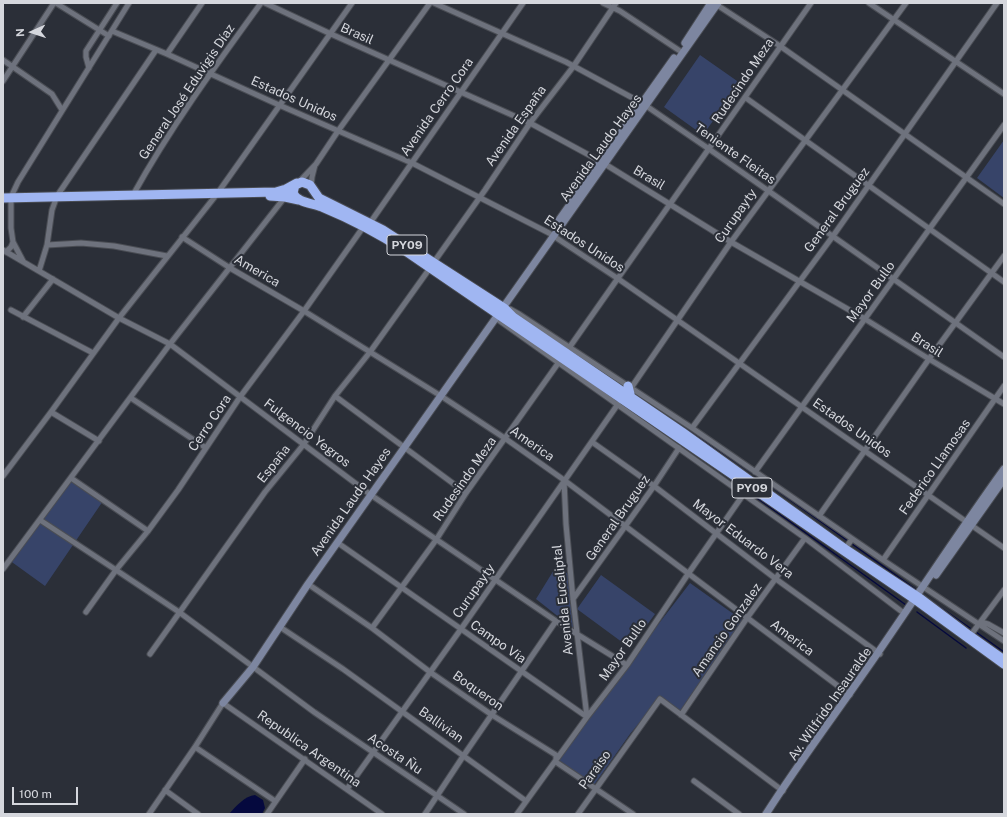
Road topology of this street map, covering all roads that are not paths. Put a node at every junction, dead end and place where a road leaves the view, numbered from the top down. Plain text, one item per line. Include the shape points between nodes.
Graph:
1 (55, 3) edge
2 (117, 3) edge
3 (129, 3) edge
4 (202, 3) edge
5 (261, 3) edge
6 (265, 3) edge
7 (352, 3) edge
8 (430, 3) edge
9 (434, 3) edge
10 (523, 3) edge
11 (603, 3) edge
12 (715, 3) edge
13 (811, 3) edge
14 (869, 3) edge
15 (906, 3) edge
16 (997, 3) edge
17 (614, 5) edge
18 (894, 20) junction
19 (100, 30) junction
20 (111, 33) junction
21 (331, 34) junction
22 (502, 34) junction
23 (780, 46) junction
24 (156, 50) junction
25 (681, 52) junction
26 (166, 54) junction
27 (3, 60) edge
28 (388, 60) junction
29 (956, 61) junction
30 (12, 66) junction
31 (573, 67) junction
32 (89, 68) junction
33 (210, 73) junction
34 (3, 81) edge
35 (843, 91) junction
36 (460, 92) junction
37 (1004, 94) edge
38 (746, 98) junction
39 (644, 104) junction
40 (278, 105) junction
41 (62, 110) junction
42 (530, 123) junction
43 (1004, 125) edge
44 (338, 131) junction
45 (905, 134) junction
46 (806, 141) junction
47 (709, 149) junction
48 (412, 163) junction
49 (602, 163) junction
50 (316, 164) junction
51 (966, 178) junction
52 (298, 183) junction
53 (869, 186) junction
54 (311, 188) junction
55 (768, 190) junction
56 (217, 194) junction
57 (133, 195) junction
58 (57, 196) junction
59 (480, 196) junction
60 (285, 197) junction
61 (7, 198) edge
62 (301, 201) junction
63 (670, 204) junction
64 (1004, 204) edge
65 (367, 224) junction
66 (929, 229) junction
67 (551, 234) junction
68 (833, 236) junction
69 (182, 237) junction
70 (13, 242) junction
71 (731, 242) junction
72 (47, 245) junction
73 (4, 251) edge
74 (167, 256) junction
75 (1004, 256) edge
76 (23, 262) junction
77 (432, 265) junction
78 (230, 268) junction
79 (38, 271) junction
80 (992, 273) junction
81 (617, 278) junction
82 (53, 279) junction
83 (894, 279) junction
84 (800, 281) junction
85 (1004, 282) edge
86 (11, 310) dead end
87 (304, 310) junction
88 (499, 311) junction
89 (23, 317) junction
90 (119, 318) junction
91 (865, 319) junction
92 (677, 320) junction
93 (956, 324) junction
94 (170, 344) junction
95 (569, 348) junction
96 (370, 352) junction
97 (92, 353) junction
98 (1004, 357) edge
99 (929, 359) junction
100 (559, 362) junction
101 (740, 364) junction
102 (1004, 386) edge
103 (630, 387) junction
104 (440, 395) junction
105 (335, 396) junction
106 (240, 397) junction
107 (132, 398) junction
108 (631, 398) junction
109 (996, 398) junction
110 (618, 404) junction
111 (1004, 404) edge
112 (802, 407) junction
113 (51, 412) junction
114 (692, 428) junction
115 (506, 439) junction
116 (99, 441) junction
117 (592, 442) junction
118 (304, 444) junction
119 (404, 446) junction
120 (206, 448) junction
121 (679, 448) junction
122 (864, 451) junction
123 (755, 472) junction
124 (1003, 473) edge
125 (3, 476) edge
126 (71, 478) junction
127 (564, 480) junction
128 (654, 486) junction
129 (466, 493) junction
130 (370, 494) junction
131 (743, 495) junction
132 (929, 495) junction
133 (793, 503) junction
134 (819, 516) junction
135 (40, 520) junction
136 (969, 524) junction
137 (625, 526) junction
138 (148, 531) junction
139 (716, 532) junction
140 (805, 538) junction
141 (436, 540) junction
142 (338, 543) junction
143 (849, 543) junction
144 (1004, 548) edge
145 (3, 557) edge
146 (9, 560) junction
147 (883, 560) junction
148 (3, 569) edge
149 (116, 570) junction
150 (688, 574) junction
151 (776, 579) junction
152 (496, 580) junction
153 (308, 584) junction
154 (924, 587) junction
155 (402, 588) junction
156 (1004, 590) edge
157 (573, 599) junction
158 (915, 600) junction
159 (86, 612) dead end
160 (179, 612) junction
161 (904, 612) junction
162 (747, 618) junction
163 (556, 622) junction
164 (980, 623) junction
165 (280, 627) junction
166 (372, 628) junction
167 (461, 629) junction
168 (1004, 633) edge
169 (578, 635) junction
170 (970, 636) junction
171 (1004, 642) edge
172 (150, 654) dead end
173 (879, 654) junction
174 (1004, 660) edge
175 (1004, 664) edge
176 (627, 666) junction
177 (253, 668) junction
178 (430, 672) junction
179 (522, 672) junction
180 (850, 694) junction
181 (223, 703) junction
182 (402, 712) junction
183 (492, 715) junction
184 (682, 715) junction
185 (587, 717) junction
186 (195, 748) junction
187 (373, 753) junction
188 (464, 755) junction
189 (305, 759) junction
190 (556, 762) junction
191 (694, 781) dead end
192 (595, 788) junction
193 (347, 789) junction
194 (166, 790) junction
195 (782, 791) junction
196 (437, 796) junction
197 (526, 801) junction
198 (275, 802) junction
199 (149, 814) edge
200 (198, 814) edge
201 (267, 814) edge
202 (382, 814) edge
203 (425, 814) edge
204 (464, 814) edge
205 (517, 814) edge
206 (578, 814) edge
207 (633, 814) edge
208 (739, 814) edge
209 (767, 814) edge

1 - 19 street, Estados Unidos
1 - 30 street
2 - 19 street
3 - 20 street
4 - 26 street
5 - 33 street, General José Eduvigis Díaz
6 - 21 street, Brasil
7 - 21 street
8 - 28 street
9 - 22 street, Teniente Fleitas
10 - 22 street, Avenida Cerro Cora
11 - 17 street
12 - 23 street
12 - 25 street, Avenida Laudo Hayes
13 - 23 street, Rudecindo Meza
14 - 18 street
15 - 18 street, Curupayty
16 - 29 street, General Bruguez
17 - 25 street
17 - 31 street, Avenida España
18 - 29 street
18 - 35 street, Curupayty
19 - 20 street, Estados Unidos
19 - 32 street via 86,51
20 - 24 street, Estados Unidos
20 - 32 street
21 - 28 street, Brasil
21 - 40 street
22 - 31 street, Teniente Fleitas
22 - 36 street, Avenida Cerro Cora
23 - 35 street
23 - 38 street, Rudecindo Meza
24 - 26 street, Estados Unidos
24 - 58 street
25 - 39 street, Avenida Laudo Hayes
26 - 33 street, Estados Unidos
27 - 30 street
28 - 36 street, Brasil
28 - 44 street
29 - 37 street
29 - 45 street, General Bruguez
30 - 34 street
30 - 41 street via 52,94
31 - 39 street, Teniente Fleitas
31 - 42 street, Avenida España
32 - 41 street
33 - 40 street, Estados Unidos
33 - 57 street, General José Eduvigis Díaz
35 - 45 street
35 - 46 street, Curupayty
36 - 42 street, Brasil
36 - 48 street, Avenida Cerro Cora
38 - 46 street
38 - 47 street, Rudecindo Meza
39 - 47 street, Teniente Fleitas
39 - 49 street, Avenida Laudo Hayes
40 - 44 street, Estados Unidos
40 - 56 street
41 - 61 street
42 - 49 street, Brasil
42 - 59 street, Avenida España
43 - 51 street, Mayor Bullo
44 - 48 street, Estados Unidos
44 - 50 street
45 - 51 street
45 - 53 street, General Bruguez
46 - 53 street
46 - 55 street, Curupayty
47 - 55 street, Teniente Fleitas
47 - 63 street, Rudecindo Meza
48 - 59 street, Estados Unidos
48 - 65 street, Avenida Cerro Cora
49 - 63 street, Brasil
49 - 67 street, Avenida Laudo Hayes
50 - 52 street
50 - 54 street
51 - 64 street
51 - 66 street, Mayor Bullo
52 - 54 highway, PY09 via 305,182
52 - 56 highway, PY09 via 276,192
52 - 62 highway via 293,193 295,198
53 - 66 street
53 - 68 street, General Bruguez
54 - 62 highway via 311,196
54 - 65 highway, PY09 via 319,198
55 - 68 street, Teniente Fleitas
55 - 71 street, Curupayty
56 - 57 highway, PY09
56 - 60 highway, PY09
56 - 69 street
57 - 58 highway, PY09
58 - 61 highway, PY09
58 - 72 street via 52,210
59 - 67 street, Estados Unidos
59 - 77 street, Avenida España
60 - 62 highway, PY09
60 - 78 street
61 - 70 street
62 - 65 highway, PY09
63 - 71 street, Brasil
63 - 81 street, Rudecindo Meza
65 - 77 highway, PY09 via 382,236
65 - 87 street, Cerro Cora
66 - 80 street
66 - 83 street, Mayor Bullo
67 - 81 street, Estados Unidos
67 - 88 street, Avenida Laudo Hayes
68 - 83 street, Teniente Fleitas
68 - 84 street, General Bruguez
69 - 74 street
69 - 78 street, America
70 - 73 street via 12,247
70 - 76 street
71 - 84 street, Brasil
71 - 92 street, Curupayty
72 - 74 street via 114,246
72 - 79 street
73 - 76 street, Fulgencio Yegros
74 - 90 street
75 - 80 street
76 - 79 street, Fulgencio Yegros
77 - 88 highway, PY09
77 - 96 street, España
78 - 87 street, America
78 - 94 street
79 - 82 street, Fulgencio Yegros
80 - 85 street
80 - 93 street
81 - 92 street, Estados Unidos
81 - 95 street, Rudecindo Meza
82 - 89 street
82 - 90 street, Fulgencio Yegros
83 - 91 street, Mayor Bullo
83 - 93 street, Teniente Fleitas
84 - 91 street, Brasil
84 - 101 street, General Bruguez
86 - 89 street
87 - 96 street, America
87 - 106 street, Cerro Cora
88 - 95 street via 510,309
88 - 100 street
88 - 104 street, Avenida Laudo Hayes
88 - 108 highway, PY09 via 513,317
88 - 158 highway, PY09
89 - 97 street
90 - 94 street, Fulgencio Yegros
90 - 97 street
91 - 99 street, Brasil
91 - 112 street, Mayor Bullo
92 - 101 street, Estados Unidos
92 - 103 street, Curupayty
93 - 98 street, Teniente Fleitas
93 - 99 street
94 - 106 street, Fulgencio Yegros
94 - 107 street
95 - 103 street
96 - 104 street, America
96 - 105 street, España
97 - 113 street
99 - 109 street, Brasil
99 - 122 street
100 - 110 street
100 - 115 street, Rudesindo Meza
101 - 112 street, Estados Unidos
101 - 114 street, General Bruguez
102 - 109 street, Federico Llamosas
103 - 108 highway
103 - 114 street
104 - 115 street, America
104 - 119 street, Avenida Laudo Hayes
105 - 118 street, España
105 - 119 street
106 - 118 street, Fulgencio Yegros
106 - 120 street, Cerro Cora
107 - 116 street
107 - 120 street
108 - 133 highway, PY09
109 - 111 street, Brasil
109 - 132 street, Federico Llamosas
110 - 117 street, Curupayty
110 - 121 street
112 - 122 street, Estados Unidos
112 - 123 street, Mayor Bullo
113 - 116 street
113 - 125 street
114 - 123 street
115 - 127 street, America
115 - 129 street, Rudesindo Meza
116 - 126 street
117 - 127 street, Curupayty
117 - 128 street, Mayor Eduardo Vera
118 - 130 street, Fulgencio Yegros
118 - 160 street, España via 265,492
119 - 129 street
119 - 130 street, Avenida Laudo Hayes
120 - 138 street, Cerro Cora
121 - 128 street, General Bruguez
121 - 131 street
122 - 132 street, Estados Unidos
122 - 134 street
123 - 133 street
124 - 136 street
126 - 135 street
126 - 138 street
127 - 137 street, America
127 - 152 street, Curupayty
127 - 157 street, Avenida Eucaliptal
128 - 137 street, General Bruguez
128 - 139 street, Mayor Eduardo Vera
129 - 141 street, Rudesindo Meza
130 - 141 street, Fulgencio Yegros
130 - 142 street, Avenida Laudo Hayes
131 - 139 street, Mayor Bullo
131 - 140 street
132 - 136 street, Estados Unidos
132 - 147 street, Federico Llamosas
133 - 134 street
133 - 143 highway, PY09
134 - 143 street
135 - 146 street
135 - 149 street
136 - 144 street, Estados Unidos
136 - 154 street
136 - 154 street via 927,579
137 - 150 street, America
137 - 157 street, General Bruguez
138 - 149 street, Cerro Cora
139 - 150 street, Mayor Bullo
139 - 151 street, Mayor Eduardo Vera
140 - 151 street, Amancio Gonzalez
140 - 161 street
141 - 152 street, Fulgencio Yegros
141 - 155 street, Rudesindo Meza
142 - 153 street, Avenida Laudo Hayes
142 - 155 street, Campo Via
143 - 147 street
143 - 158 highway, PY09
145 - 146 street
146 - 148 street
147 - 154 street
149 - 159 street, Cerro Cora
149 - 160 street
150 - 162 street, America
150 - 176 street, Mayor Bullo
151 - 162 street, Amancio Gonzalez
151 - 173 street, Mayor Eduardo Vera
152 - 163 street, Fulgencio Yegros
152 - 167 street, Curupayty
153 - 165 street, Avenida Laudo Hayes
153 - 166 street, Boqueron
154 - 158 street
154 - 164 street
155 - 166 street, Rudesindo Meza
155 - 167 street, Campo Via
156 - 164 street
157 - 169 street, Avenida Eucaliptal
158 - 161 street
158 - 170 highway, PY09
158 - 173 street, Av. Wilfrido Insauralde
158 - 175 highway, PY09
160 - 172 street, España
160 - 177 street, Acosta Ñu
161 - 173 street
162 - 180 street, America
162 - 184 street, Amancio Gonzalez
163 - 169 street, Fulgencio Yegros
163 - 179 street
164 - 168 street via 988,624
164 - 170 street
164 - 171 street
165 - 177 street, Avenida Laudo Hayes
165 - 182 street, Ballivian via 344,668
166 - 178 street, Boqueron
167 - 178 street, Curupayty
167 - 179 street, Campo Via
169 - 176 street, Fulgencio Yegros
169 - 185 street, Avenida Eucaliptal
170 - 174 highway, PY09
173 - 180 street, Av. Wilfrido Insauralde
176 - 185 street, Mayor Bullo
177 - 181 street, Avenida Laudo Hayes
177 - 187 street, Acosta Ñu
178 - 182 street, Curupayty
178 - 183 street, Boqueron
179 - 183 street
179 - 185 street, Campo Via
180 - 195 street, Av. Wilfrido Insauralde
181 - 186 street
181 - 189 street, Republica Argentina
182 - 187 street, Curupayty
182 - 188 street, Ballivian
183 - 188 street
183 - 190 street, Boqueron via 556,755
184 - 192 street, Paraiso via 660,699
184 - 195 street
185 - 190 street, Mayor Bullo
186 - 194 street
186 - 198 street
187 - 193 street, Curupayty
187 - 196 street, Acosta Ñu
188 - 196 street
188 - 197 street, Ballivian
189 - 193 street, Republica Argentina
189 - 198 street
190 - 192 street, Boqueron
190 - 197 street, Mayor Bullo
191 - 208 street
192 - 206 street, Paraiso
192 - 207 street, Boqueron
193 - 202 street, Republica Argentina
194 - 199 street
194 - 200 street
195 - 209 street, Av. Wilfrido Insauralde
196 - 203 street
196 - 204 street, Acosta Ñu
197 - 205 street, Mayor Bullo
198 - 201 street

